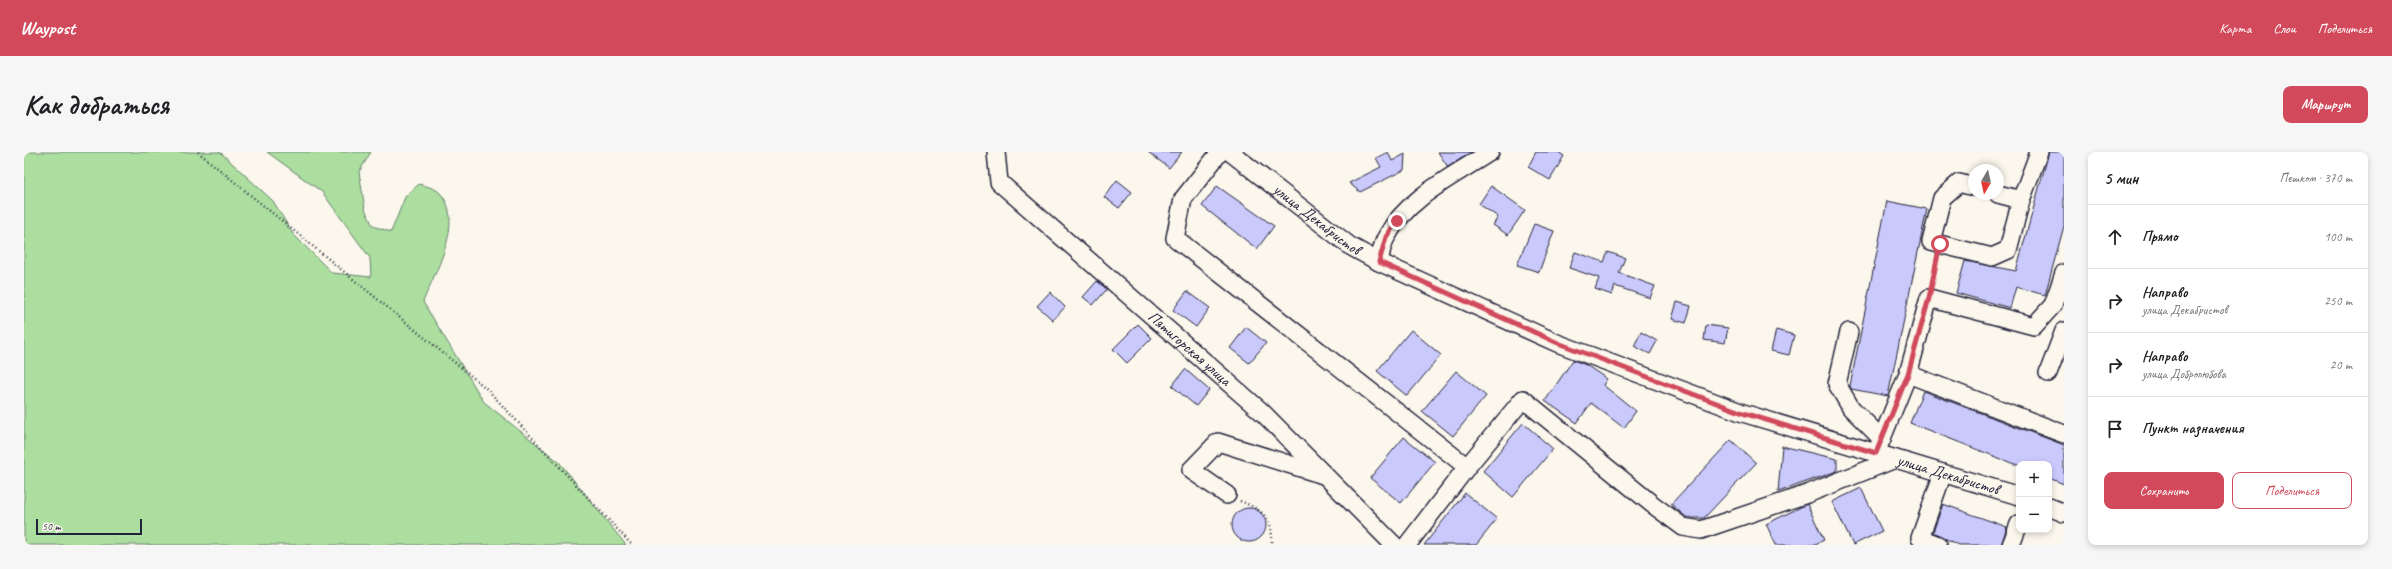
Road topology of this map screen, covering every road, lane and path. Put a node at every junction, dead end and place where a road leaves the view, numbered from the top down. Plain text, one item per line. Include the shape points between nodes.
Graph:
1 (198, 152) edge
2 (996, 152) edge
3 (1220, 152) edge
4 (1230, 152) edge
5 (1490, 152) edge
6 (2039, 152) edge
7 (1968, 186) edge
8 (2004, 196) edge
9 (2021, 200) junction
10 (1940, 244) junction
11 (1379, 262) junction
12 (2064, 273) edge
13 (1929, 298) junction
14 (2064, 331) edge
15 (1849, 332) dead end
16 (2048, 373) dead end
17 (1908, 374) junction
18 (2064, 434) edge
19 (1879, 446) junction
20 (1895, 459) junction
21 (1467, 467) junction
22 (1943, 473) junction
23 (1325, 475) junction
24 (1227, 495) joint
25 (2016, 495) edge
26 (2052, 508) edge
27 (2064, 513) edge
28 (2016, 532) edge
29 (632, 545) edge
30 (1272, 545) edge
31 (1394, 545) edge
32 (1407, 545) edge
33 (1938, 545) edge
34 (2011, 545) edge

1 - 29 path via 487,389
2 - 23 street, Пятигорская улица via 999,182 1262,412
3 - 21 street via 1183,199 1175,238
4 - 11 street, улица Декабристов via 1350,246
5 - 11 street via 1417,201 1397,221 1386,237
6 - 9 street
7 - 10 street via 1958,183 1942,198 1931,242
8 - 9 street
9 - 10 street via 2008,250 1992,257
10 - 13 path
11 - 19 street, улица Декабристов via 1558,343 1743,413
12 - 13 street via 2053,305 2034,326
13 - 17 street
14 - 16 street
15 - 19 street via 1837,384
17 - 18 street
17 - 19 street
19 - 20 street, улица Декабристов
20 - 21 street via 1807,494 1701,530 1683,526 1652,504 1523,399
20 - 22 street, улица Декабристов
21 - 32 street
22 - 25 street, улица Декабристов
22 - 33 street via 1920,538
23 - 24 street via 1218,442 1191,470
23 - 31 street, Пятигорская улица
24 - 30 path via 1257,508 1268,517
26 - 27 street
28 - 34 street

